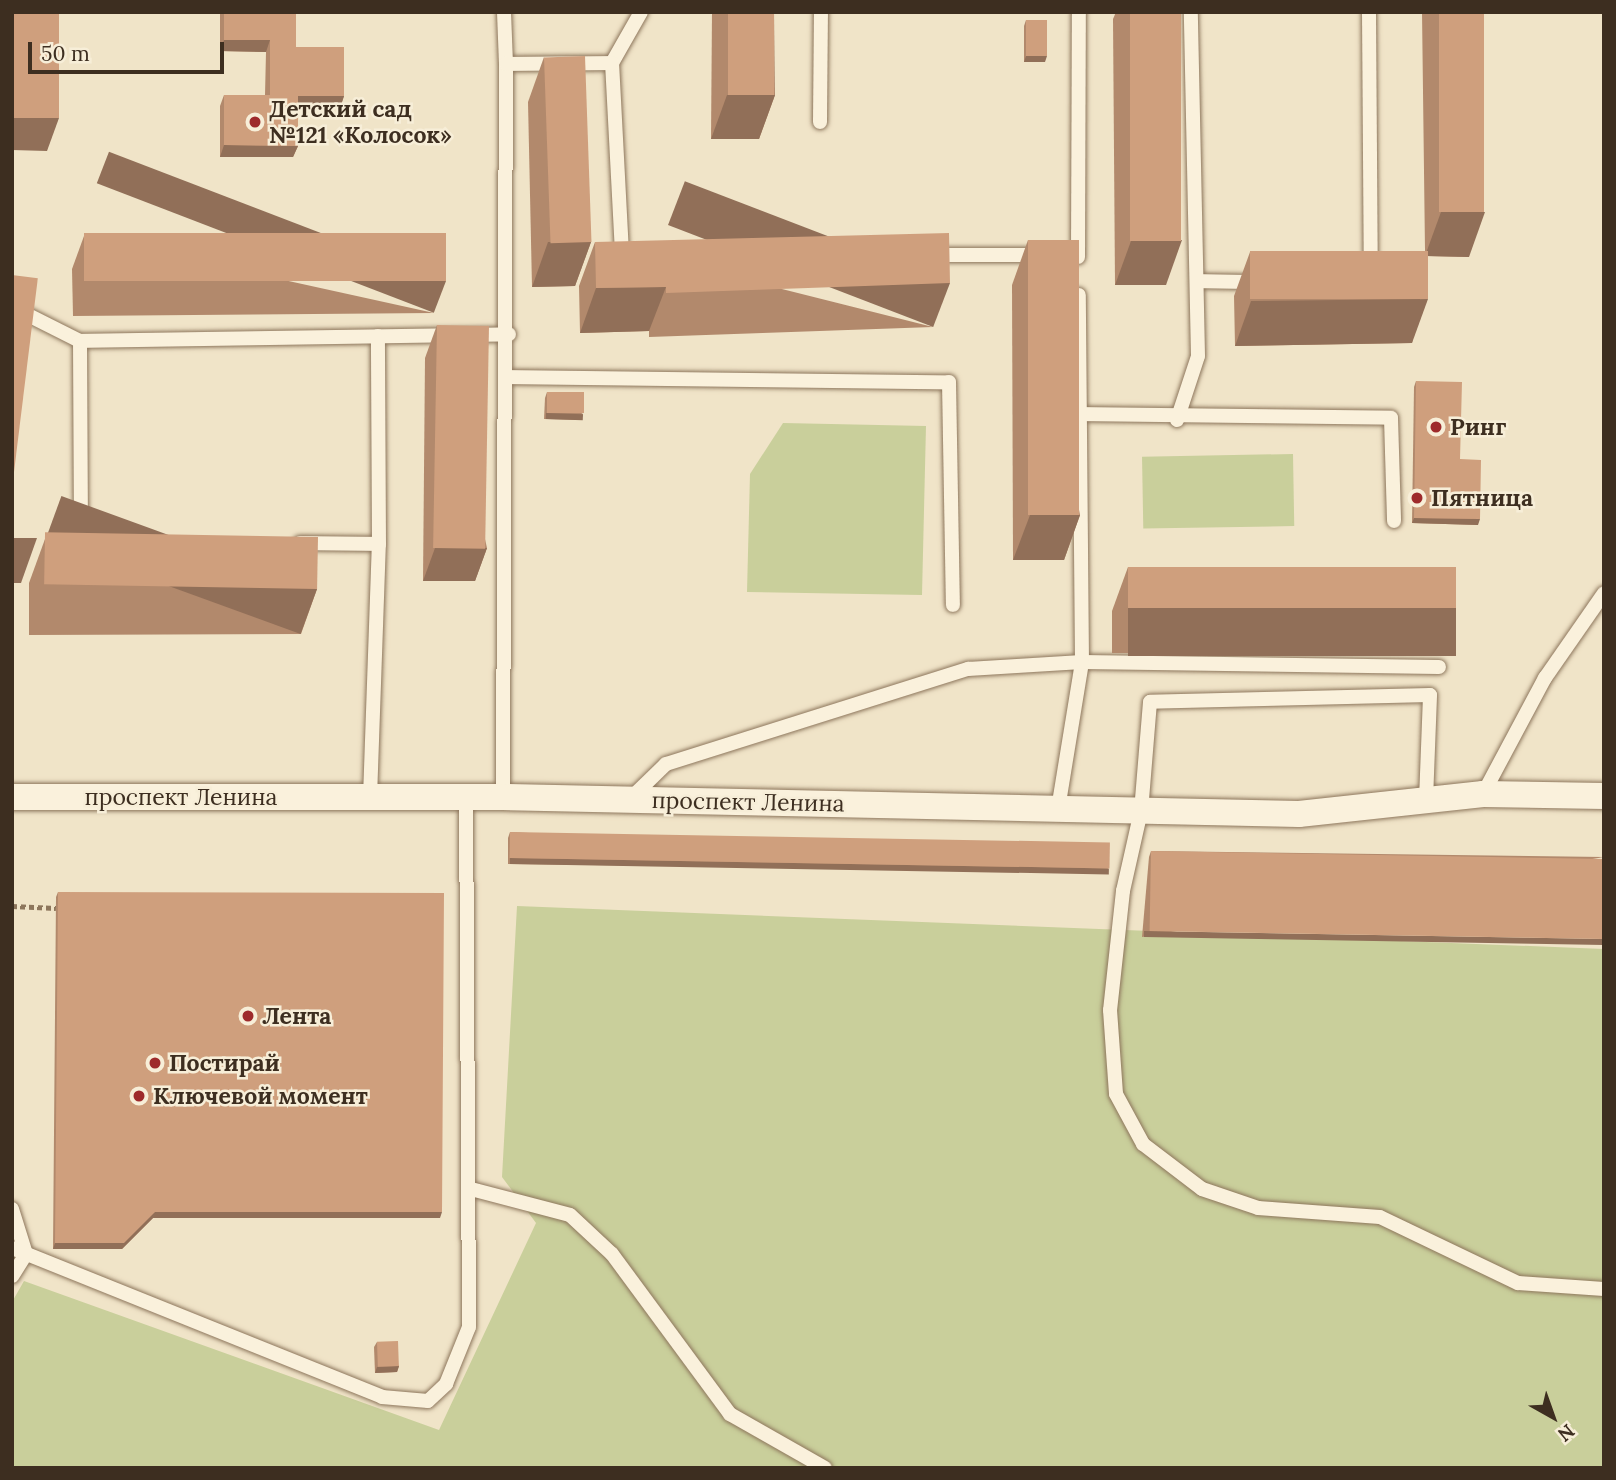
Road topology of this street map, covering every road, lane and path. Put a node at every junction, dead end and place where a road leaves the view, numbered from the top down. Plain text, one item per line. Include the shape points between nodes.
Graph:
1 (504, 12) edge
2 (641, 12) edge
3 (821, 12) edge
4 (1079, 12) edge
5 (1191, 12) edge
6 (1369, 12) edge
7 (612, 63) junction
8 (506, 64) junction
9 (820, 122) dead end
10 (645, 254) edge
11 (911, 255) edge
12 (1079, 269) junction
13 (1198, 281) junction
14 (1278, 282) edge
15 (1358, 283) edge
16 (12, 307) edge
17 (509, 334) junction
18 (378, 336) junction
19 (80, 341) junction
20 (509, 377) junction
21 (1082, 414) junction
22 (1177, 419) junction
23 (1394, 521) dead end
24 (121, 539) edge
25 (284, 543) edge
26 (380, 544) junction
27 (1604, 593) edge
28 (953, 605) dead end
29 (1082, 662) junction
30 (1439, 667) dead end
31 (1483, 793) junction
32 (1604, 796) edge
33 (12, 797) edge
34 (466, 797) junction
35 (503, 797) junction
36 (370, 798) junction
37 (629, 800) junction
38 (1426, 800) junction
39 (1058, 809) junction
40 (1141, 811) junction
41 (12, 906) edge
42 (56, 908) edge
43 (471, 1189) junction
44 (12, 1209) edge
45 (19, 1251) edge
46 (12, 1276) edge
47 (1604, 1289) edge
48 (825, 1468) edge

1 - 8 lane
2 - 7 lane
3 - 9 lane
4 - 12 lane
5 - 13 lane
6 - 15 lane via 1371,283
7 - 8 lane
7 - 10 lane via 617,253
8 - 17 lane
11 - 12 lane
12 - 21 lane
13 - 14 lane
13 - 22 lane via 1198,356
16 - 19 lane
17 - 18 lane
17 - 20 lane
18 - 19 lane
18 - 26 lane
19 - 24 lane via 81,539
20 - 28 lane via 948,382
20 - 35 lane
21 - 22 lane
21 - 29 lane
22 - 23 lane via 1391,418
25 - 26 lane
26 - 36 lane
27 - 31 lane via 1545,678
29 - 30 lane
29 - 37 lane via 968,669 666,764
29 - 39 lane
31 - 32 street, проспект Ленина
31 - 38 street, проспект Ленина
33 - 36 street, проспект Ленина
34 - 35 street, проспект Ленина
34 - 36 street, проспект Ленина
34 - 43 lane
35 - 37 street, проспект Ленина
37 - 39 street, проспект Ленина
38 - 40 street, проспект Ленина via 1299,814
38 - 40 lane via 1430,695 1150,702
39 - 40 street, проспект Ленина
40 - 47 lane via 1123,891 1110,1010 1116,1094 1143,1144 1202,1189 1258,1208 1380,1217 1518,1283
41 - 42 path
43 - 45 lane via 469,1327 446,1384 428,1401 382,1397
43 - 48 lane via 570,1216 612,1254 730,1414
44 - 45 lane
45 - 46 lane

